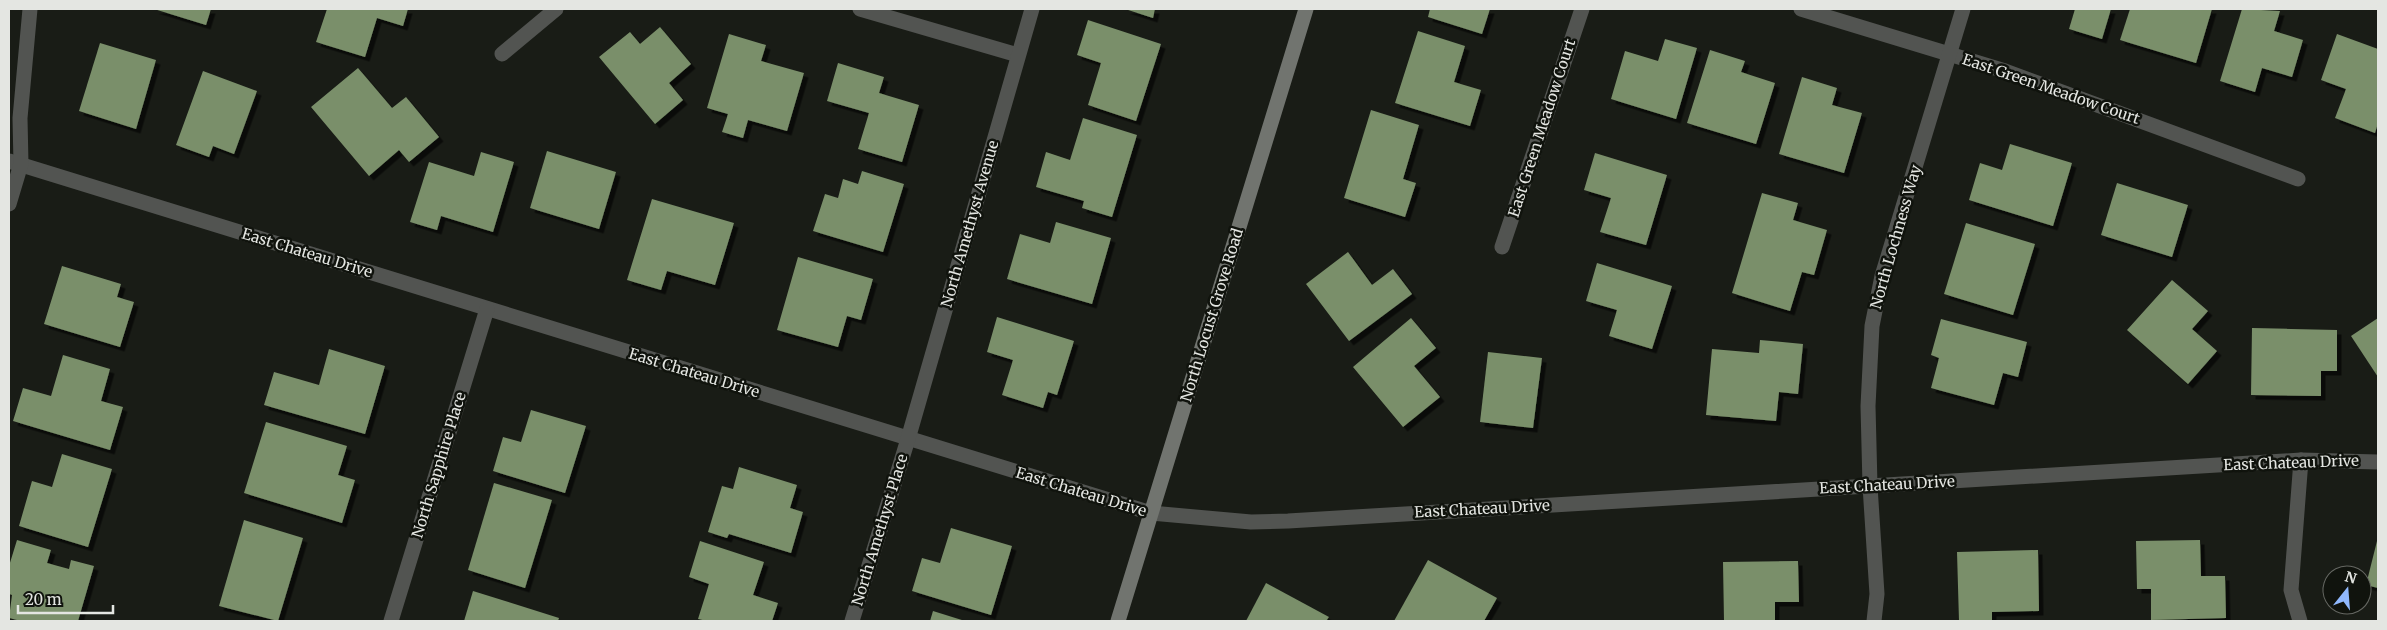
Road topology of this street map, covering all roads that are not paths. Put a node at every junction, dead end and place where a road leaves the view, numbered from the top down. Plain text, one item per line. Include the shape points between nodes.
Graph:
1 (30, 9) edge
2 (556, 9) edge
3 (860, 9) edge
4 (1032, 9) edge
5 (1306, 9) edge
6 (1582, 9) edge
7 (1801, 9) edge
8 (1963, 9) edge
9 (502, 54) dead end
10 (1950, 54) junction
11 (1018, 55) junction
12 (15, 163) edge
13 (2298, 179) dead end
14 (9, 204) edge
15 (1502, 247) dead end
16 (487, 309) junction
17 (908, 439) junction
18 (2301, 460) junction
19 (2378, 462) edge
20 (1870, 486) junction
21 (1150, 513) junction
22 (390, 621) edge
23 (852, 621) edge
24 (1118, 621) edge
25 (1874, 621) edge
26 (2300, 621) edge

1 - 12 street
2 - 9 street
3 - 11 street
4 - 11 street, North Amethyst Avenue
5 - 21 main road, North Locust Grove Road
6 - 15 street, East Green Meadow Court
7 - 10 street, East Green Meadow Court
8 - 10 street, North Lochness Way
10 - 13 street, East Green Meadow Court via 2005,71
10 - 20 street, North Lochness Way via 1882,276 1872,326 1868,406
11 - 17 street, North Amethyst Avenue
12 - 14 street
12 - 16 street, East Chateau Drive
16 - 17 street, East Chateau Drive
16 - 22 street, North Sapphire Place
17 - 21 street, East Chateau Drive
17 - 23 street, North Amethyst Place
18 - 19 street, East Chateau Drive
18 - 20 street, East Chateau Drive
18 - 26 street via 2291,590
20 - 21 street, East Chateau Drive via 1288,521 1252,522
20 - 25 street, North Lochness Way via 1877,594
21 - 24 main road, North Locust Grove Road

